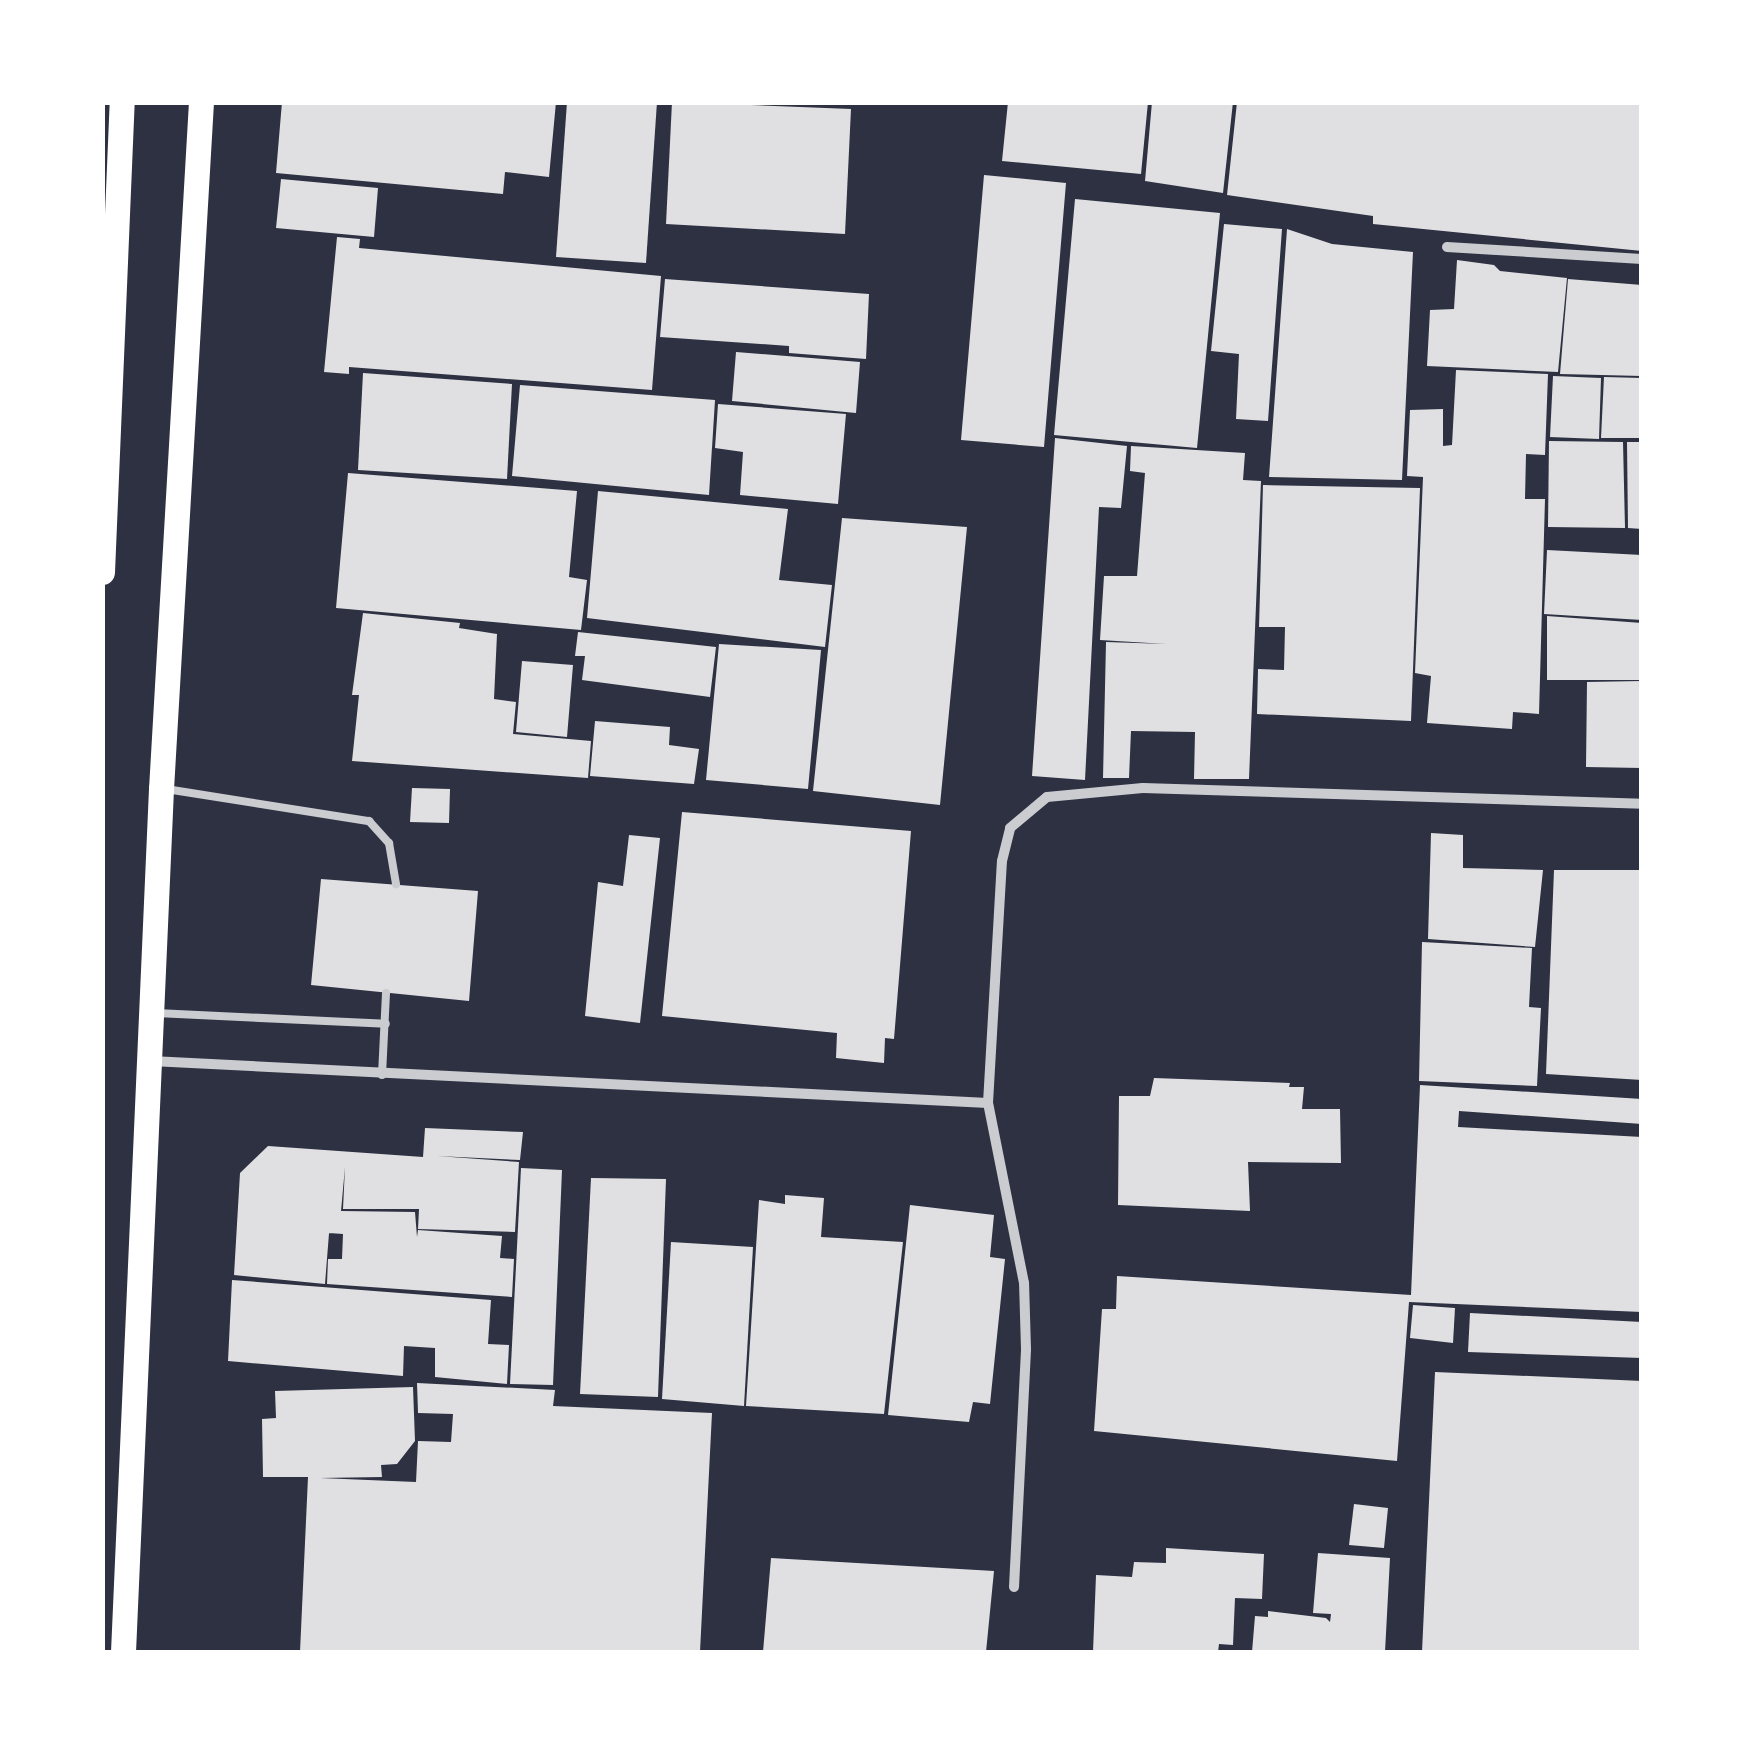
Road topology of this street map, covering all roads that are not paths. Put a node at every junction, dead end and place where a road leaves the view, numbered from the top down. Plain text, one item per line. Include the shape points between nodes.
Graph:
1 (122, 102) edge
2 (201, 102) edge
3 (1447, 247) dead end
4 (1642, 259) edge
5 (102, 572) edge
6 (161, 788) junction
7 (1642, 804) edge
8 (396, 884) dead end
9 (386, 993) dead end
10 (153, 1012) junction
11 (386, 1024) junction
12 (150, 1061) junction
13 (382, 1075) junction
14 (988, 1102) junction
15 (1014, 1587) dead end
16 (123, 1652) edge

1 - 5 main road
2 - 6 main road
3 - 4 street
6 - 8 lane via 368,821 388,843
6 - 10 main road
7 - 14 street via 1143,788 1046,797 1010,828 1002,861
9 - 11 lane
10 - 11 lane
10 - 12 main road
11 - 13 lane
12 - 13 street
12 - 16 main road
13 - 14 street
14 - 15 street via 1024,1283

